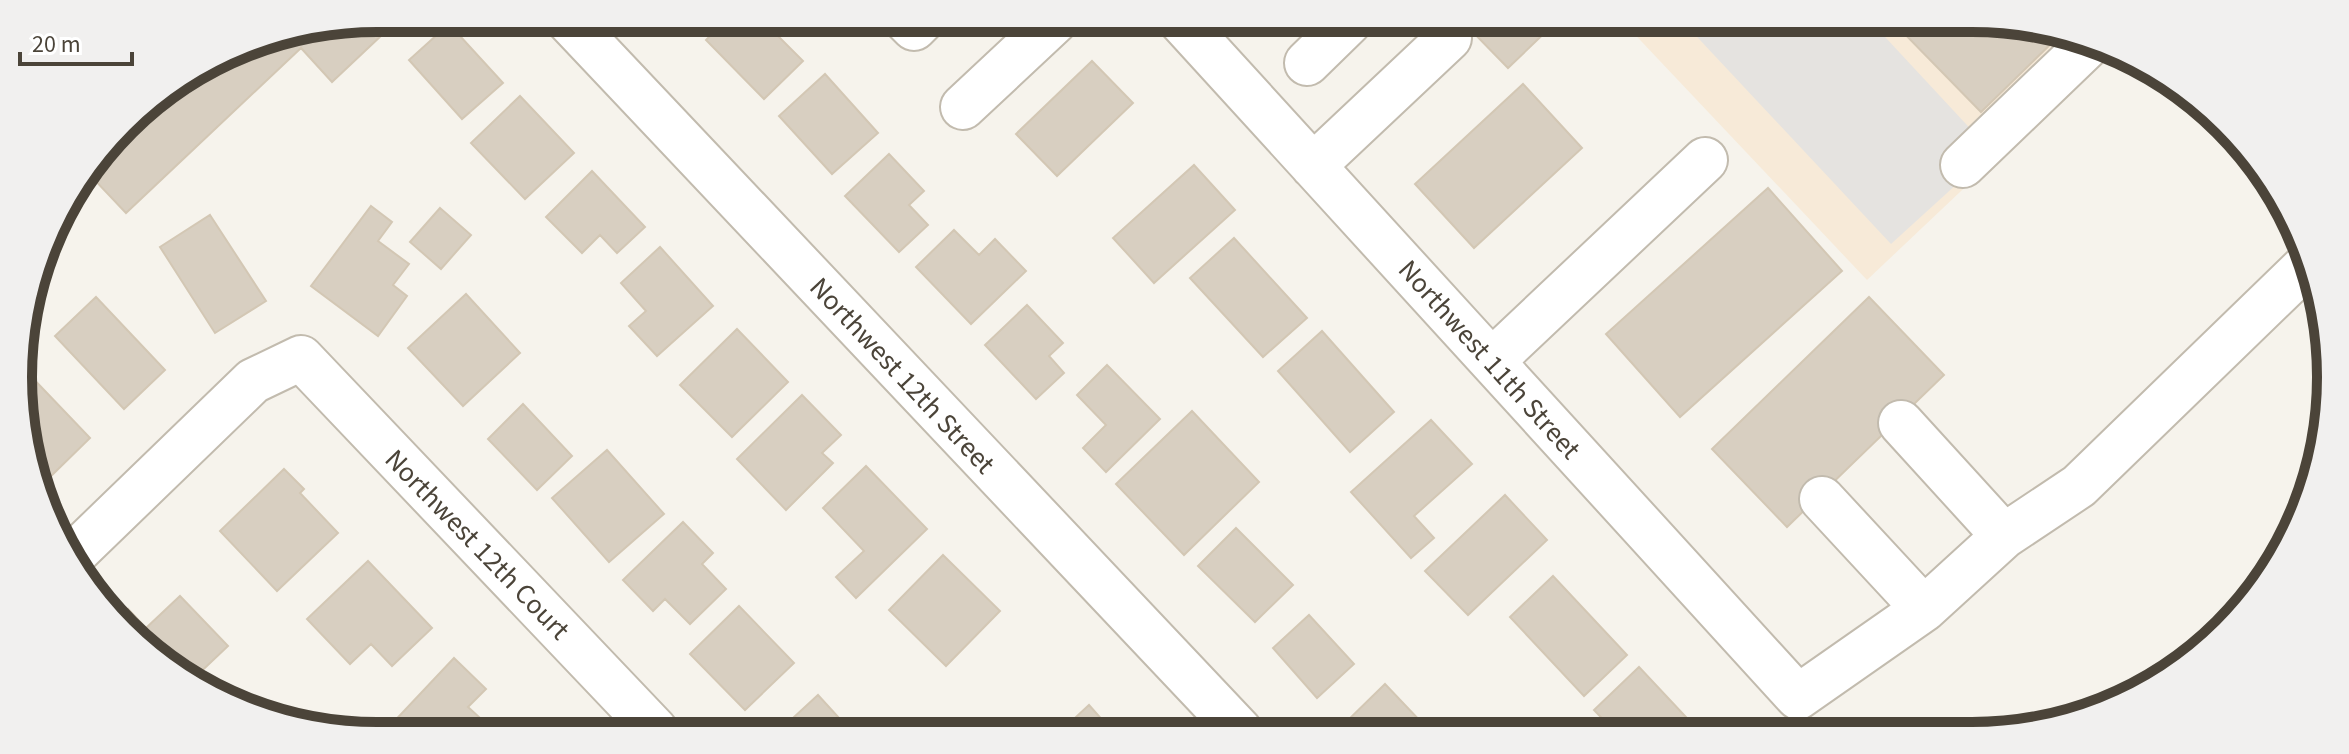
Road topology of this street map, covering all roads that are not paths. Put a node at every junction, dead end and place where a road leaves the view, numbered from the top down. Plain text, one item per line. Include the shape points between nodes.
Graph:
1 (579, 32) edge
2 (1043, 32) edge
3 (1191, 32) edge
4 (1339, 32) edge
5 (1444, 32) edge
6 (2083, 50) edge
7 (1307, 63) dead end
8 (963, 107) dead end
9 (1705, 160) dead end
10 (1963, 165) dead end
11 (1313, 166) junction
12 (2300, 271) edge
13 (1492, 361) junction
14 (1901, 423) dead end
15 (1822, 499) dead end
16 (2004, 536) junction
17 (78, 550) edge
18 (1924, 609) junction
19 (647, 722) edge
20 (1231, 722) edge

1 - 20 street, Northwest 12th Street
2 - 8 street
3 - 11 street, Northwest 11th Street
4 - 7 street
5 - 11 street via 1449,38
6 - 10 street
9 - 13 street
11 - 13 street, Northwest 11th Street
12 - 16 street via 2079,486
13 - 18 street, Northwest 11th Street via 1798,697
14 - 16 street
15 - 18 street
16 - 18 street
17 - 19 street, Northwest 12th Court via 253,381 301,358

